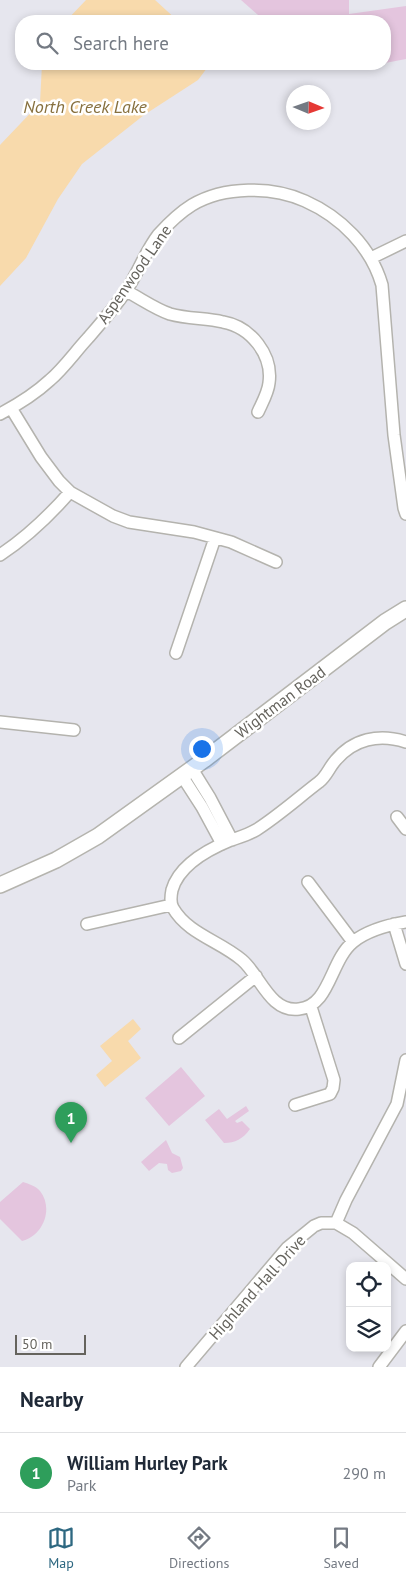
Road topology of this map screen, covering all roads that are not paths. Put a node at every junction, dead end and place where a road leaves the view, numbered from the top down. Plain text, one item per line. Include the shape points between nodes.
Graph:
1 (406, 241) edge
2 (371, 258) junction
3 (126, 291) junction
4 (11, 408) junction
5 (258, 412) dead end
6 (0, 414) edge
7 (70, 492) junction
8 (406, 514) edge
9 (215, 538) junction
10 (0, 555) edge
11 (276, 562) dead end
12 (406, 609) edge
13 (176, 654) dead end
14 (0, 722) edge
15 (74, 730) dead end
16 (406, 742) edge
17 (187, 772) junction
18 (397, 817) dead end
19 (406, 829) edge
20 (227, 842) junction
21 (308, 882) dead end
22 (0, 885) edge
23 (171, 905) junction
24 (406, 922) edge
25 (87, 924) dead end
26 (394, 924) junction
27 (353, 942) junction
28 (406, 964) edge
29 (256, 976) junction
30 (311, 1007) junction
31 (179, 1038) dead end
32 (406, 1060) edge
33 (295, 1105) dead end
34 (402, 1107) edge
35 (336, 1222) junction
36 (406, 1279) edge
37 (406, 1331) edge
38 (186, 1367) edge
39 (379, 1367) edge

1 - 2 street
2 - 3 street, Aspenwood Lane via 349,230 315,205 294,196 242,190 193,204 173,219 146,252
2 - 8 street, Aspenwood Lane via 382,285 394,435
3 - 4 street, Aspenwood Lane via 50,380
3 - 5 street via 169,313 225,322 250,334 260,346 270,375
4 - 6 street, Aspenwood Lane
4 - 7 street via 41,457
7 - 9 street via 129,522
7 - 10 street via 21,541
9 - 11 street
9 - 13 street
12 - 17 main road, Wightman Road
14 - 15 street
16 - 20 street via 381,737 356,744 335,761 322,780 258,829
17 - 20 street via 202,807
17 - 22 main road, Wightman Road via 98,836 56,860
18 - 19 street
20 - 23 street via 191,862 181,873 174,883
21 - 27 street
23 - 25 street
23 - 29 street via 187,926 238,956
24 - 26 street
26 - 27 street
26 - 28 street
27 - 30 street via 341,958 323,995
29 - 30 street via 280,1006 298,1010
29 - 31 street
30 - 33 street via 334,1080 333,1088 330,1094
32 - 34 street
34 - 35 street
35 - 36 street
35 - 38 street, Highland Hall Drive via 314,1226 287,1248
37 - 39 street

